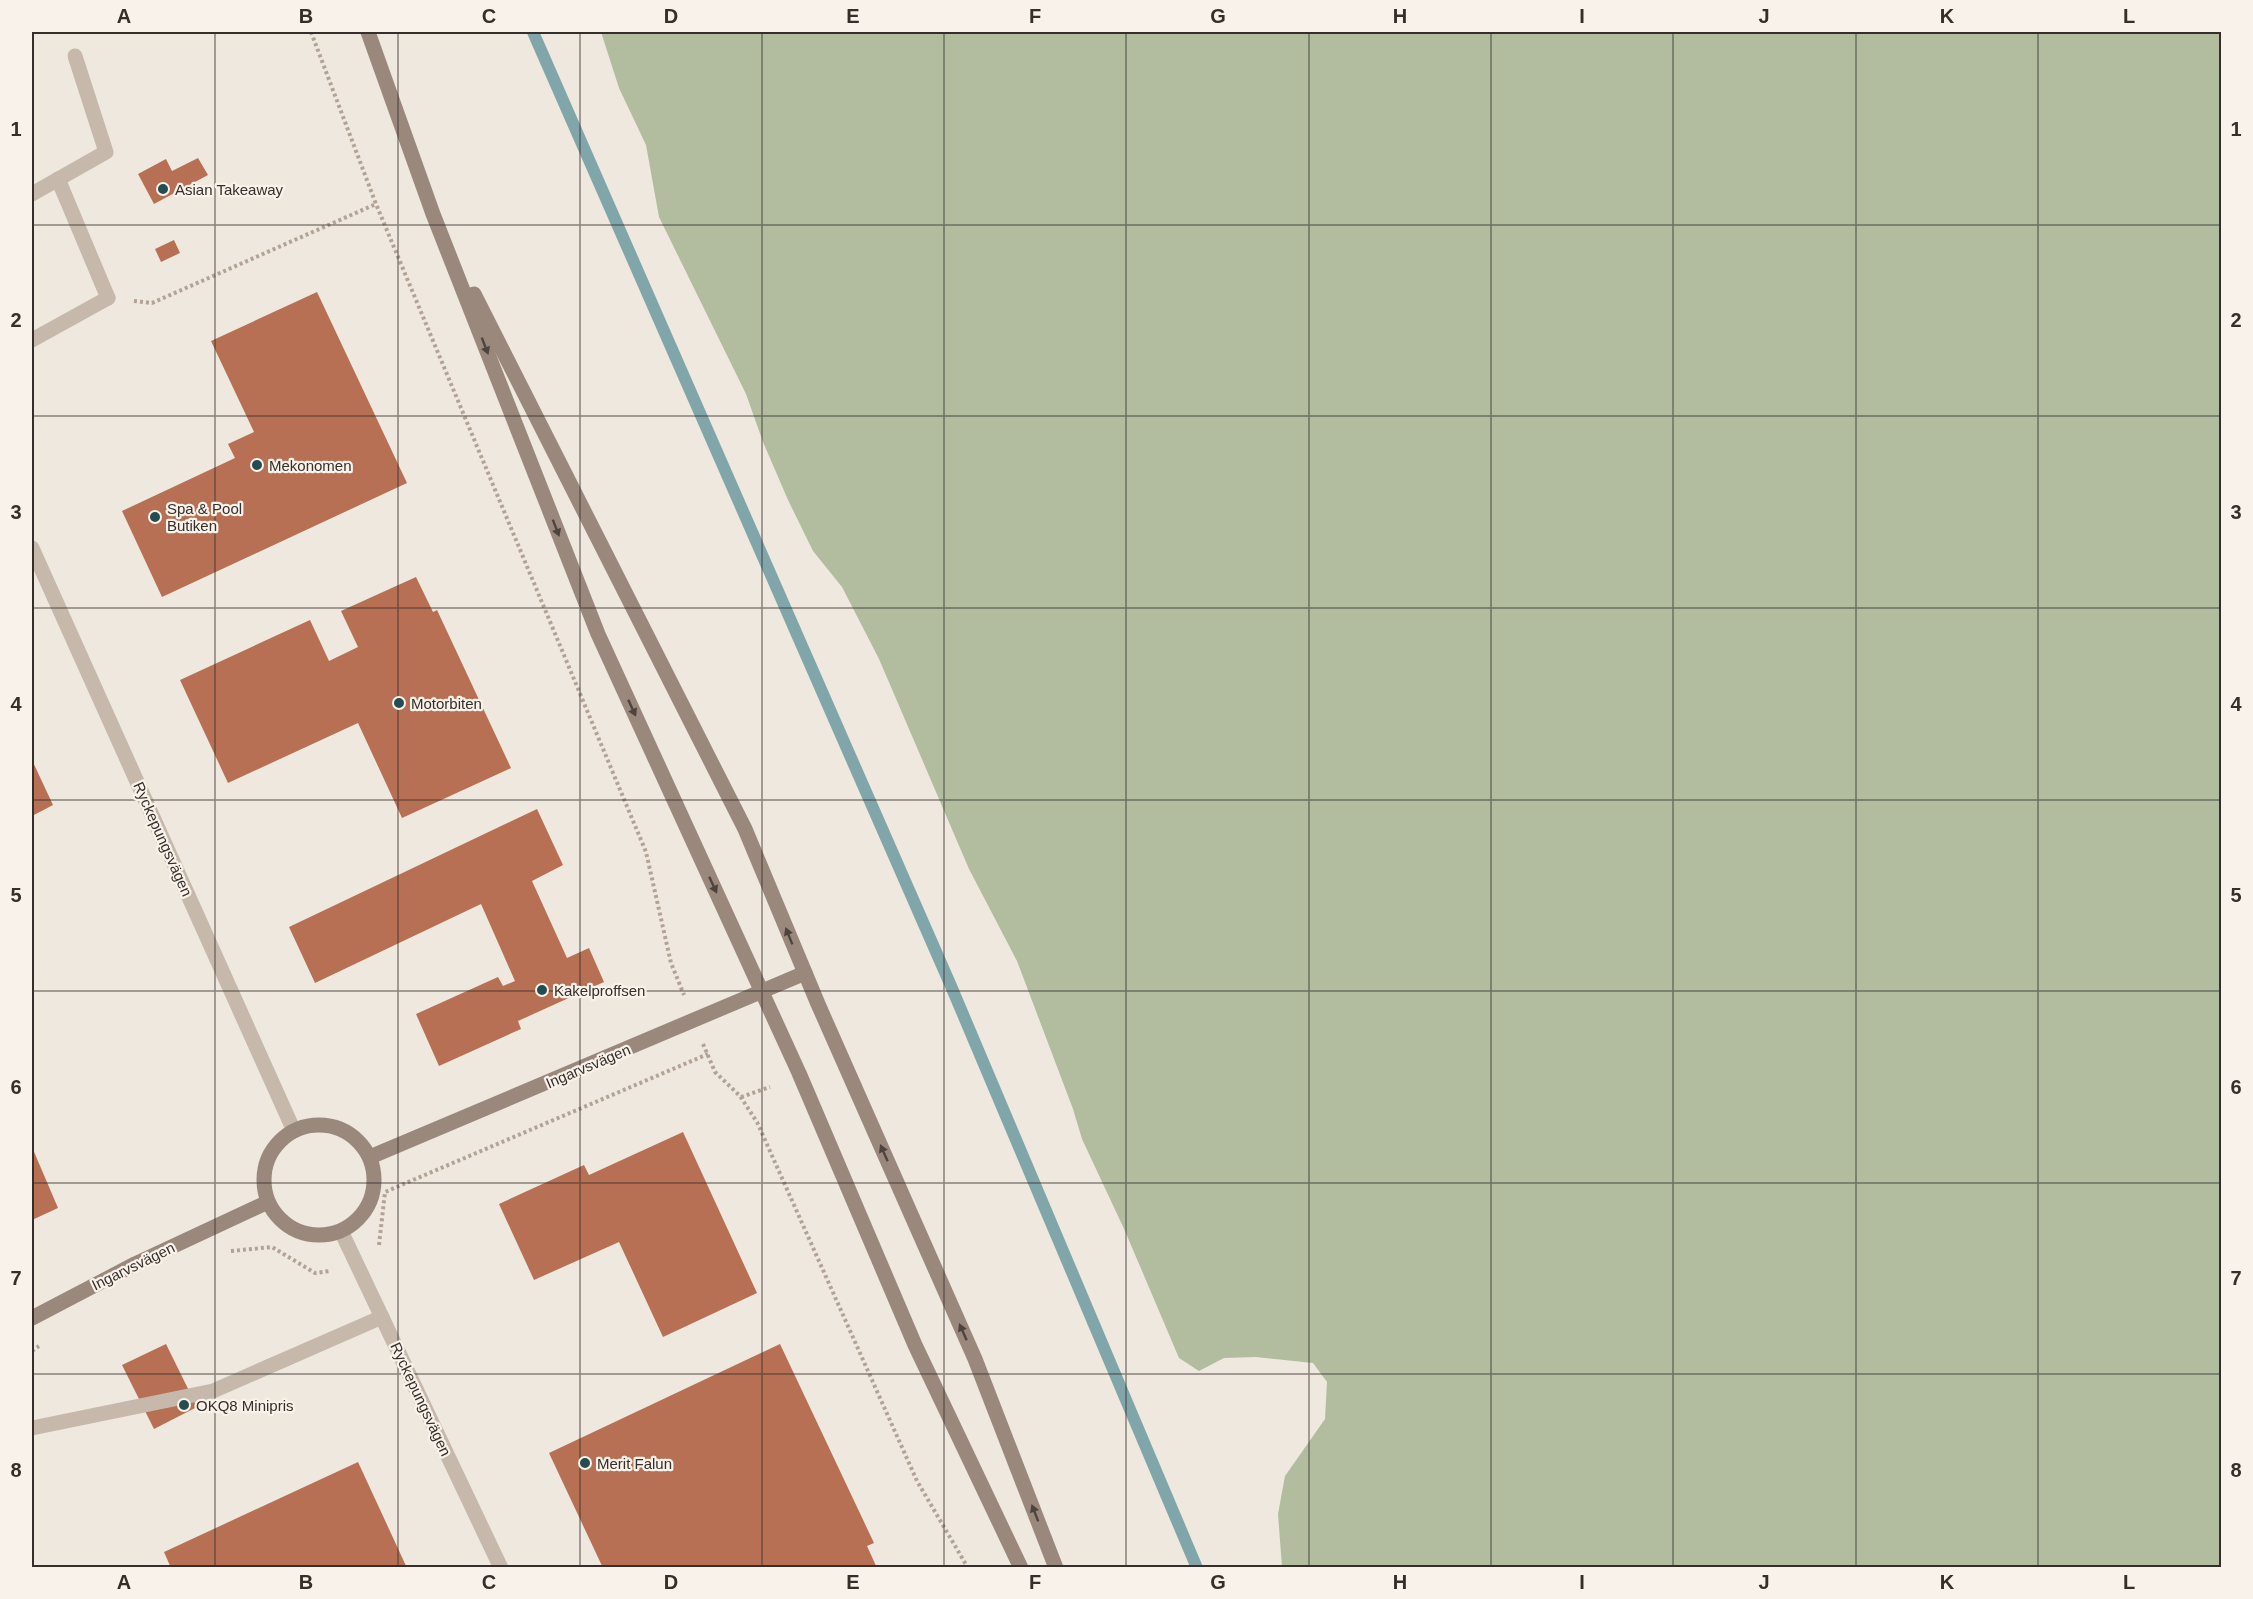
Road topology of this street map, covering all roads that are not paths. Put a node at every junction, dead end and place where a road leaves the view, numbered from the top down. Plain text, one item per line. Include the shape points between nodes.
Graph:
1 (368, 32) edge
2 (75, 56) dead end
3 (58, 178) junction
4 (32, 194) edge
5 (433, 214) junction
6 (32, 340) edge
7 (32, 548) edge
8 (805, 973) junction
9 (762, 992) junction
10 (294, 1131) junction
11 (370, 1157) junction
12 (268, 1202) junction
13 (341, 1231) junction
14 (382, 1317) junction
15 (32, 1318) edge
16 (32, 1428) edge
17 (501, 1568) edge
18 (1021, 1568) edge
19 (1056, 1568) edge

1 - 5 main road
2 - 3 street via 106,152
3 - 4 street
3 - 6 street via 108,298
8 -> 5 main road via 745,830
5 -> 9 main road via 598,634
7 - 10 street, Ryckepungsvägen
8 - 9 main road, Ingarvsvägen
19 -> 8 main road via 975,1359
9 - 11 main road, Ingarvsvägen
9 - 18 main road via 915,1345
10 - 11 main road via 312,1125 346,1131
10 - 12 main road via 278,1143 267,1161 264,1174
11 - 13 main road via 373,1194 361,1216
12 - 13 main road via 291,1228 307,1234
12 - 15 main road, Ingarvsvägen via 135,1264
13 - 14 street, Ryckepungsvägen
14 - 16 street via 213,1391
14 - 17 street, Ryckepungsvägen

